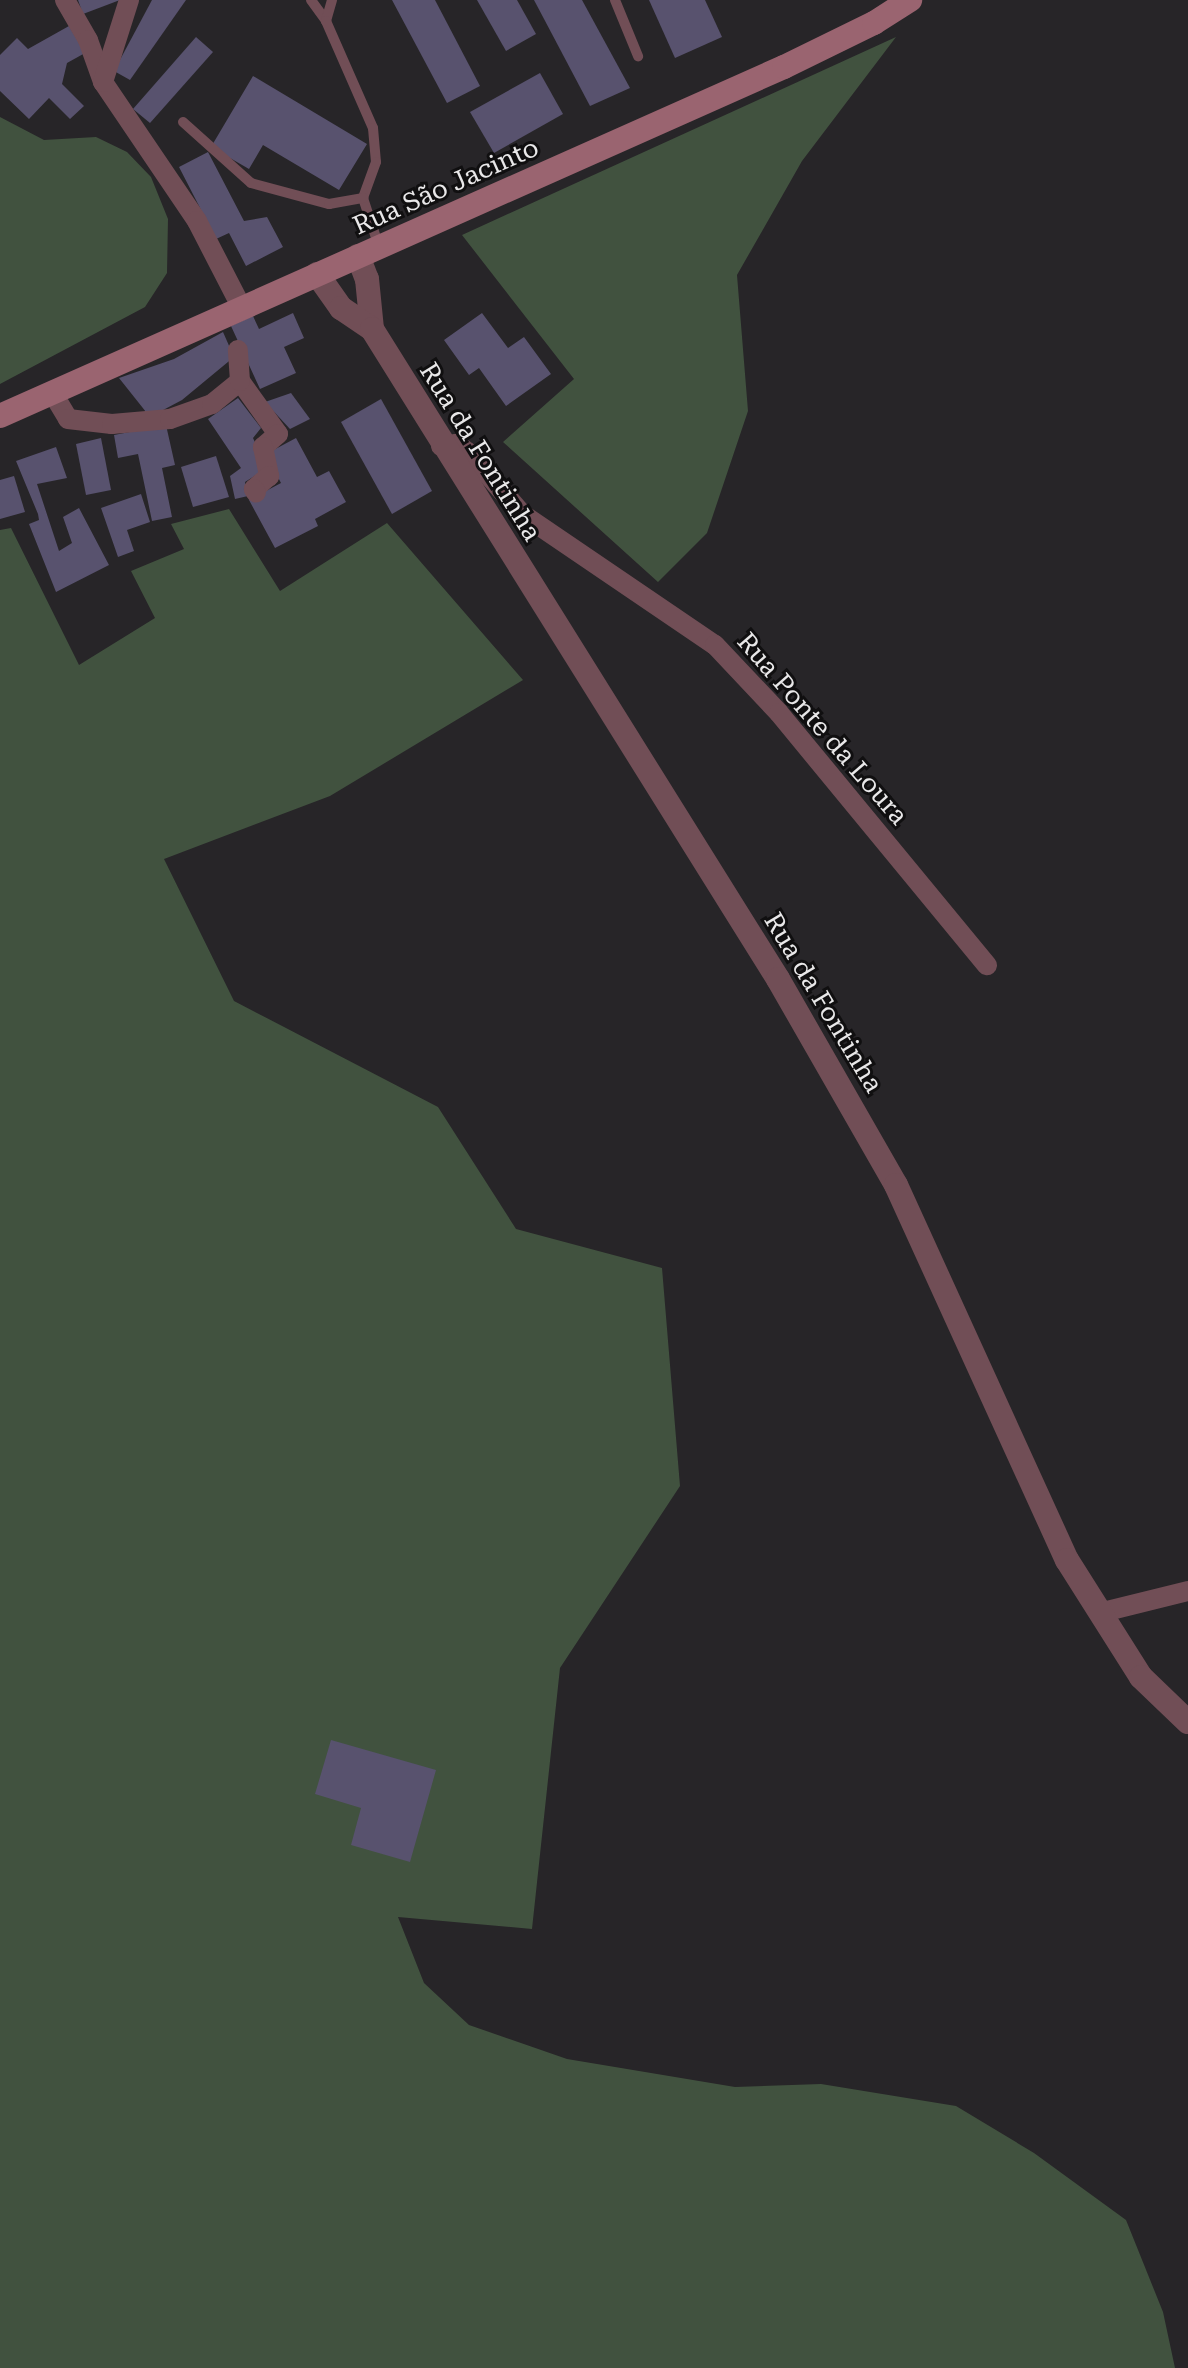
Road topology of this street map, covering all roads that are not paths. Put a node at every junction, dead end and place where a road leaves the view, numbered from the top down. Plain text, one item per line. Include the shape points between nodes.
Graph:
1 (65, 0) edge
2 (129, 0) edge
3 (311, 0) edge
4 (332, 0) edge
5 (615, 0) edge
6 (910, 0) edge
7 (326, 21) junction
8 (638, 56) dead end
9 (103, 82) junction
10 (183, 122) dead end
11 (363, 198) junction
12 (368, 252) junction
13 (317, 274) junction
14 (242, 308) junction
15 (372, 329) junction
16 (238, 350) dead end
17 (240, 381) junction
18 (52, 392) junction
19 (0, 416) edge
20 (441, 446) junction
21 (256, 493) dead end
22 (987, 965) dead end
23 (1188, 1591) edge
24 (1099, 1613) junction
25 (1188, 1722) edge

1 - 9 street via 88,40
2 - 9 street
3 - 7 lane
4 - 7 lane
5 - 8 lane
6 - 12 main road, Rua São Jacinto via 784,67
7 - 11 lane via 373,128 376,162
9 - 14 street via 197,221
10 - 11 lane via 251,183 329,204
11 - 12 lane
12 - 13 main road, Rua São Jacinto
12 - 15 street, Rua da Fontinha
13 - 14 main road, Rua São Jacinto
13 - 15 street, Rua da Fontinha via 341,308
14 - 18 main road, Rua São Jacinto
15 - 20 street, Rua da Fontinha
16 - 17 street
17 - 18 street via 212,404 170,419 112,424 68,419
17 - 21 street via 278,434 263,447 269,476 254,489
18 - 19 main road, Rua São Jacinto
20 - 22 street, Rua Ponte da Loura via 456,444 469,453 522,514 715,645 779,713
20 - 24 street, Rua da Fontinha via 762,953 869,1135 1067,1560
23 - 24 street
24 - 25 street, Rua da Fontinha via 1141,1677

